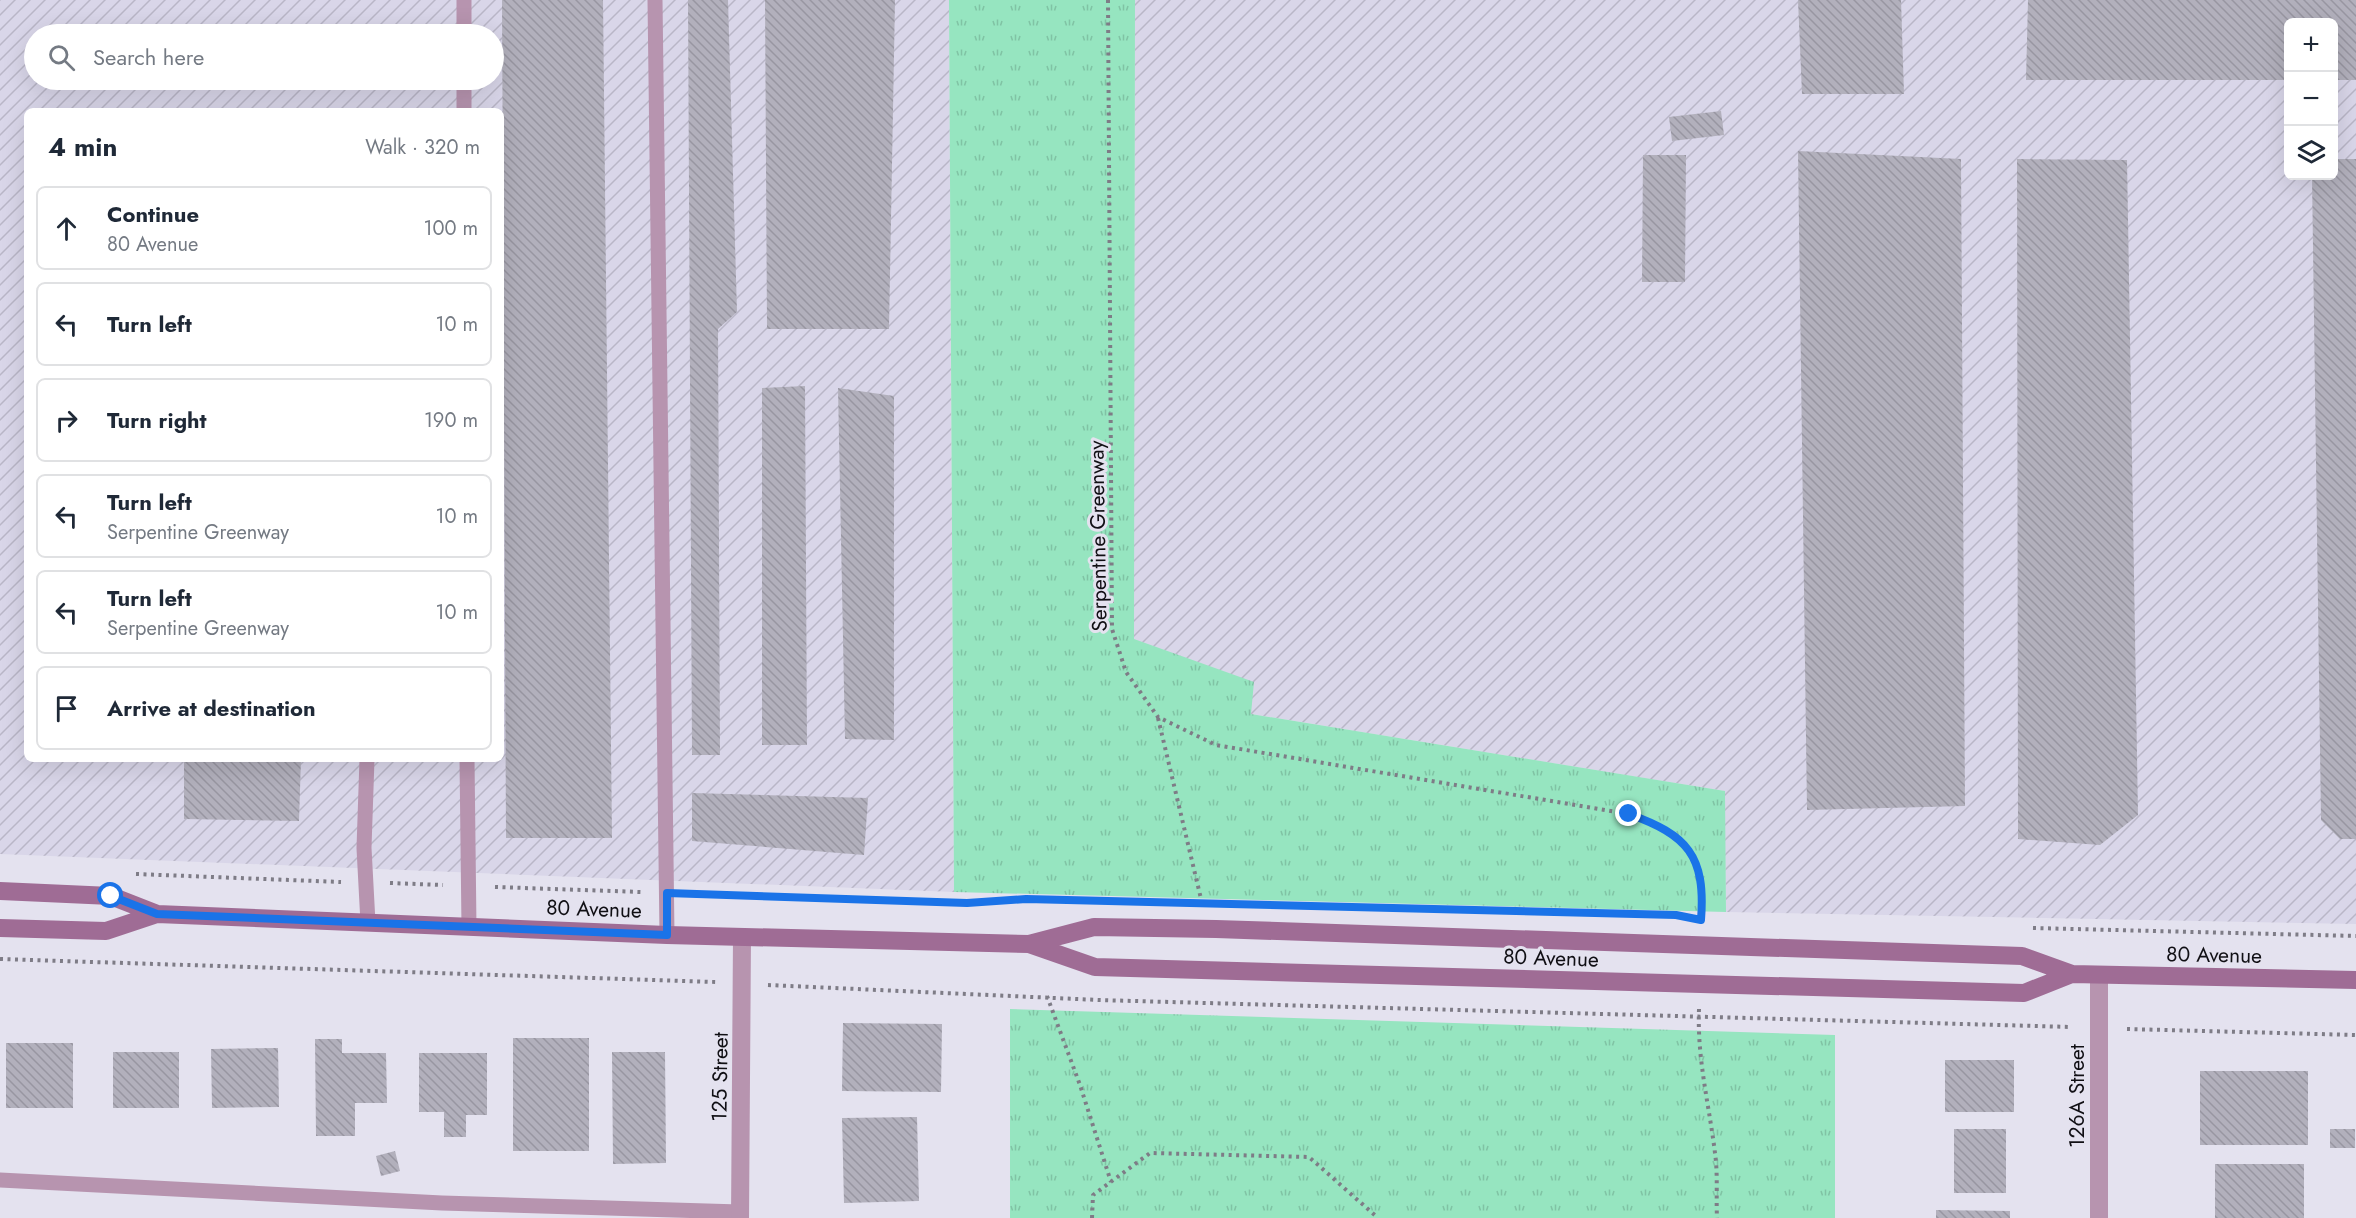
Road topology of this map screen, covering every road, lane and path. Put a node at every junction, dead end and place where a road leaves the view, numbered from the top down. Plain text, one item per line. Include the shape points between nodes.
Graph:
1 (464, 0) edge
2 (655, 0) edge
3 (1108, 0) edge
4 (464, 24) edge
5 (464, 90) edge
6 (464, 108) edge
7 (1158, 717) junction
8 (367, 762) edge
9 (467, 762) edge
10 (129, 874) dead end
11 (365, 882) junction
12 (467, 886) junction
13 (0, 891) edge
14 (667, 893) junction
15 (1084, 900) dead end
16 (1190, 903) dead end
17 (1202, 903) junction
18 (1214, 903) dead end
19 (157, 914) junction
20 (1693, 918) dead end
21 (1709, 920) dead end
22 (1701, 921) junction
23 (368, 923) junction
24 (469, 927) junction
25 (0, 928) edge
26 (2024, 928) dead end
27 (667, 935) junction
28 (2356, 936) edge
29 (742, 937) junction
30 (1029, 944) junction
31 (0, 959) edge
32 (2072, 974) junction
33 (2099, 975) junction
34 (2356, 980) edge
35 (687, 981) dead end
36 (788, 985) dead end
37 (1047, 996) junction
38 (1698, 1017) junction
39 (2060, 1026) dead end
40 (2130, 1029) dead end
41 (2356, 1035) edge
42 (0, 1180) edge
43 (1110, 1182) junction
44 (740, 1215) edge
45 (1092, 1218) edge
46 (1378, 1218) edge
47 (1717, 1218) edge
48 (2098, 1218) edge

1 - 4 lane
2 - 14 lane
3 - 7 path, Serpentine Greenway via 1113,629 1126,672
5 - 6 lane
7 - 17 path
7 - 22 path, Serpentine Greenway via 1216,745 1629,814 1675,834 1688,846 1701,878
8 - 11 lane
9 - 12 lane
10 - 11 path
11 - 12 path
11 - 23 lane
12 - 14 path
12 - 24 lane
13 - 19 main road, 80 Avenue via 111,896
14 - 15 path via 967,903
14 - 27 lane
16 - 17 path
17 - 18 path
19 - 23 main road, 80 Avenue
19 - 25 main road, 80 Avenue via 106,931
20 - 22 path
21 - 22 path
23 - 24 main road, 80 Avenue
24 - 27 main road, 80 Avenue
26 - 28 path
27 - 29 main road, 80 Avenue
29 - 30 main road, 80 Avenue
29 - 44 street, 125 Street
30 - 32 main road, 80 Avenue via 1094,927 1228,930 2022,956
30 - 32 main road, 80 Avenue via 1095,967 1629,984 2024,993
31 - 35 path
32 - 33 main road, 80 Avenue
33 - 34 main road, 80 Avenue
33 - 48 street, 126A Street
36 - 37 path
37 - 38 path
37 - 43 path
38 - 39 path
38 - 47 path via 1701,1071 1715,1154
40 - 41 path
42 - 44 lane
43 - 45 path via 1093,1195
43 - 46 path via 1150,1153 1309,1158

